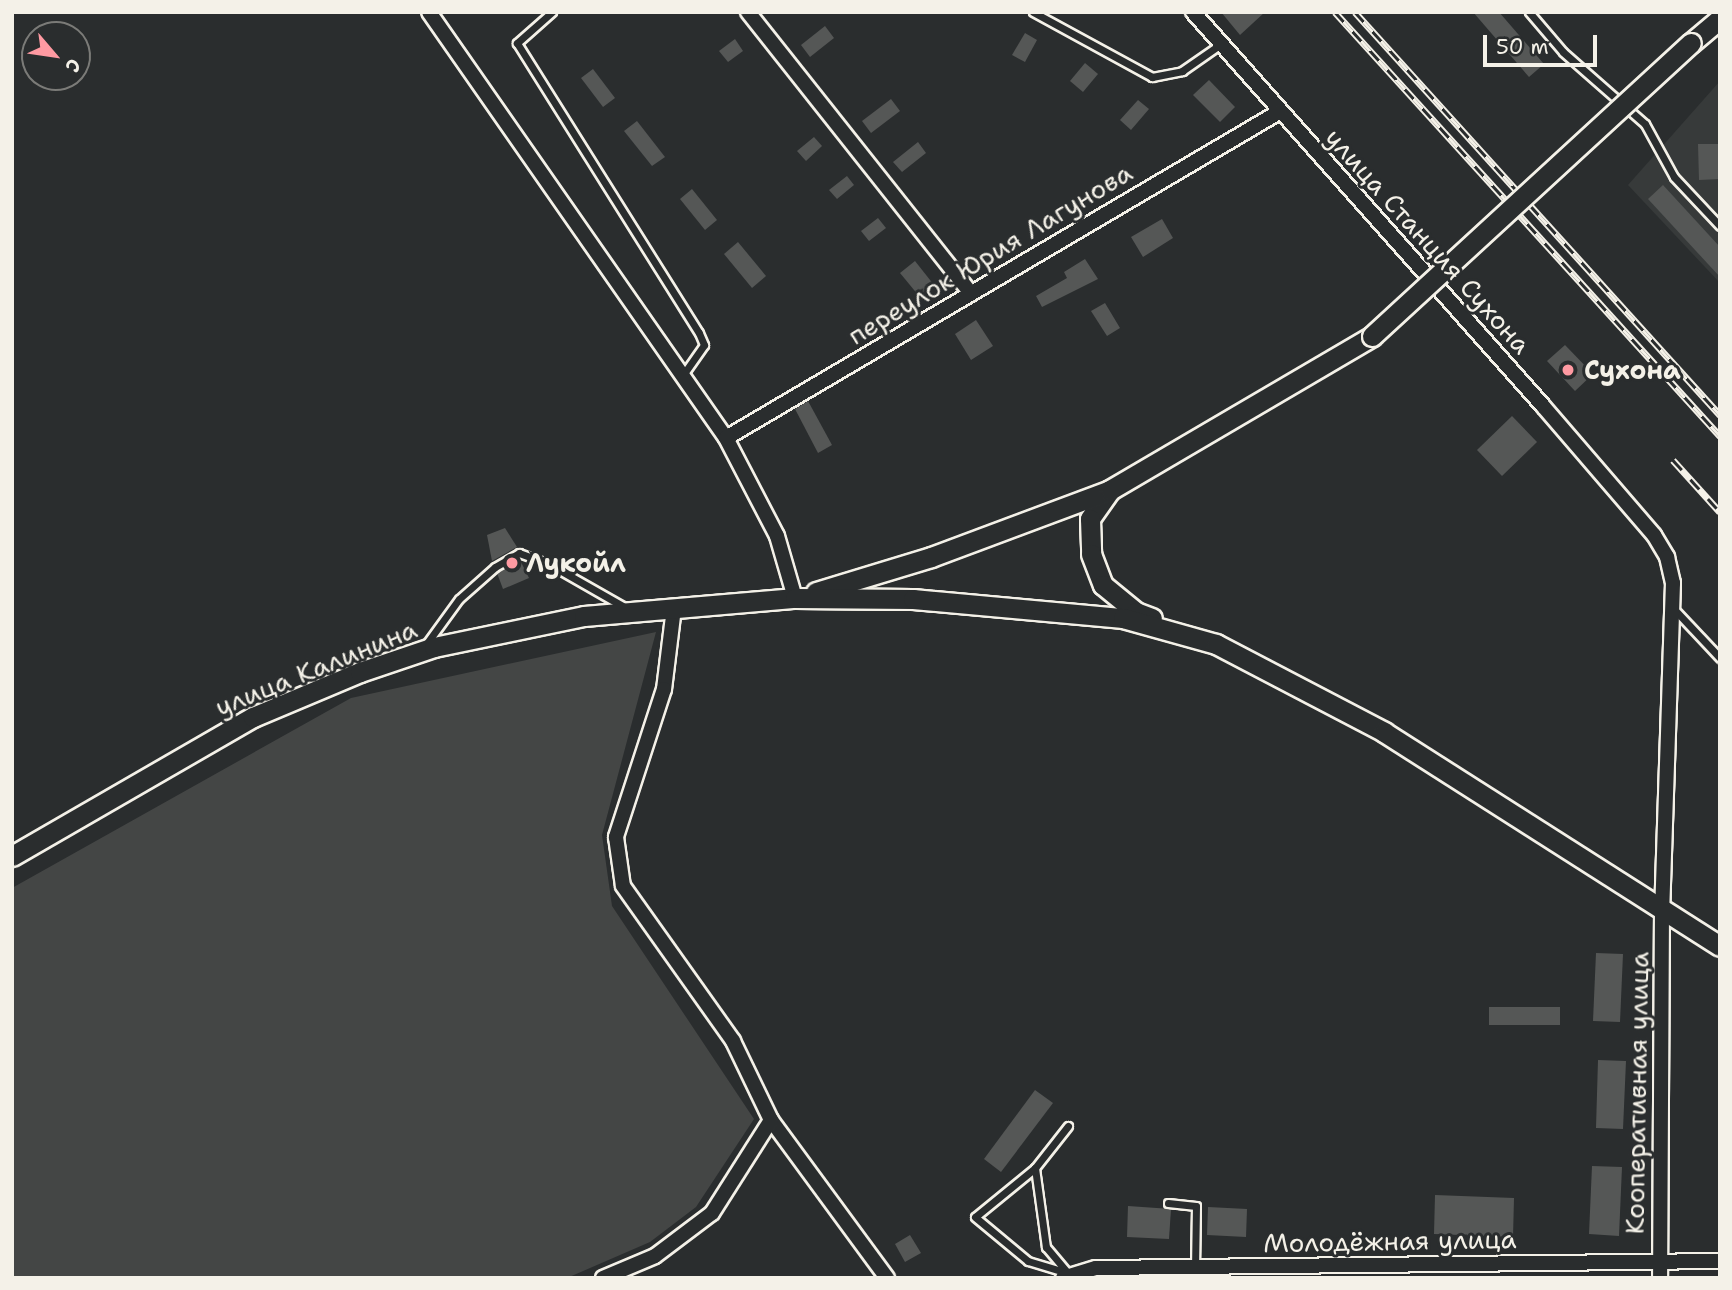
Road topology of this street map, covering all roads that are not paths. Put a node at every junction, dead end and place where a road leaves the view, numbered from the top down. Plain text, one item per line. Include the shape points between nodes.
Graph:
1 (429, 12) edge
2 (552, 12) edge
3 (748, 12) edge
4 (1033, 12) edge
5 (1193, 12) edge
6 (1528, 12) edge
7 (1720, 19) edge
8 (1221, 44) junction
9 (1279, 112) junction
10 (1720, 226) edge
11 (971, 293) junction
12 (683, 376) junction
13 (726, 438) junction
14 (1110, 489) junction
15 (794, 598) junction
16 (1672, 607) junction
17 (674, 608) junction
18 (632, 612) junction
19 (1216, 644) junction
20 (421, 652) junction
21 (1720, 658) edge
22 (12, 856) edge
23 (1661, 909) junction
24 (1720, 946) edge
25 (771, 1120) junction
26 (1068, 1126) dead end
27 (1035, 1168) junction
28 (1168, 1203) dead end
29 (1660, 1261) junction
30 (1720, 1261) edge
31 (1195, 1268) junction
32 (1066, 1276) edge
33 (603, 1278) edge
34 (887, 1278) edge
35 (1660, 1278) edge

1 - 12 street
2 - 12 lane via 517,43 699,333 704,345
3 - 11 street
4 - 8 lane via 1152,77 1182,71
5 - 8 street, улица Станция Сухона
6 - 10 lane via 1563,51 1645,124 1674,177
7 - 14 main road, bridge via 1372,335
8 - 9 street, улица Станция Сухона
9 - 11 street, переулок Юрия Лагунова
9 - 16 street, улица Станция Сухона via 1654,535 1667,557
11 - 13 street, переулок Юрия Лагунова
12 - 13 street
13 - 15 street via 773,527
14 - 15 main road via 931,557
14 - 19 main road via 1090,519 1091,554 1103,585 1136,612
15 - 17 main road, улица Калинина
15 - 19 main road via 1034,607 1123,618
16 - 21 lane
16 - 23 street, улица Станция Сухона
17 - 18 main road, улица Калинина
17 - 25 street via 664,689 617,837 623,886 733,1041
18 - 20 main road, улица Калинина via 489,633
18 - 20 lane via 549,564 519,553 459,599
19 - 23 main road via 1384,732
20 - 22 main road, улица Калинина via 253,717
23 - 24 main road
23 - 29 street, Кооперативная улица
25 - 33 street via 712,1213 655,1256
25 - 34 street
26 - 27 lane
27 - 32 lane via 1046,1247
27 - 32 lane via 975,1217 1028,1261
28 - 31 lane via 1196,1206
29 - 30 street, Молодёжная улица
29 - 31 street, Молодёжная улица
29 - 35 street, Кооперативная улица
31 - 32 street, Молодёжная улица via 1096,1268

